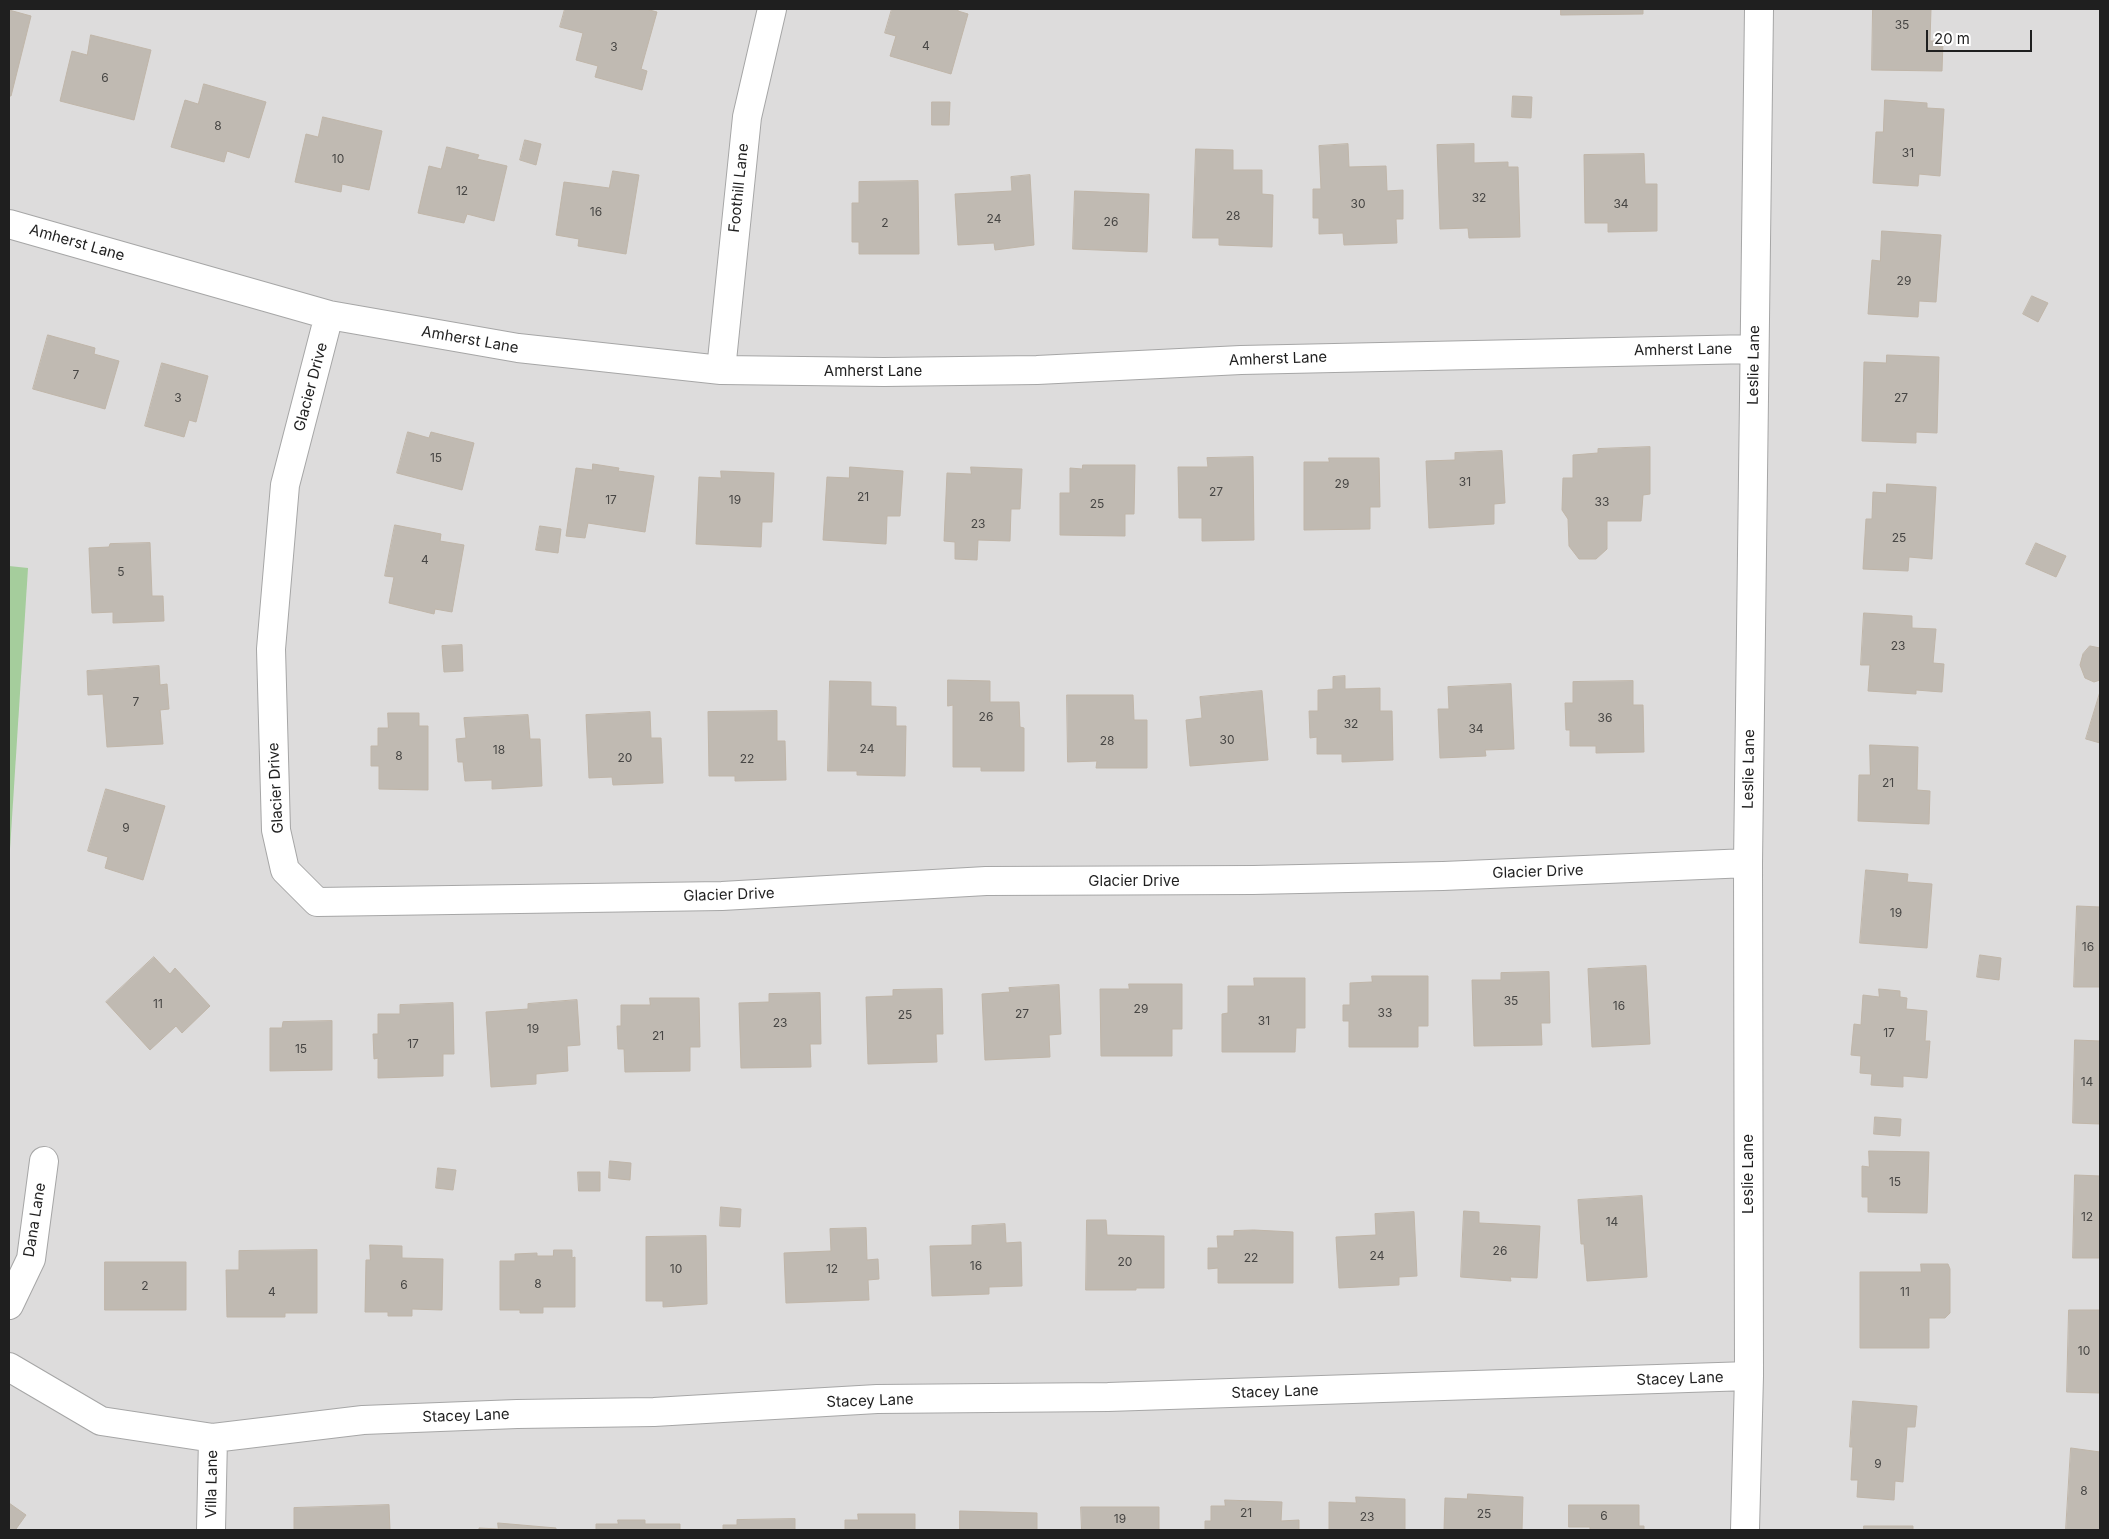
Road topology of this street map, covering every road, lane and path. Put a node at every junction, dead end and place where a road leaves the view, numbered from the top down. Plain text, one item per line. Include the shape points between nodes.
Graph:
1 (772, 9) edge
2 (1759, 9) edge
3 (9, 224) edge
4 (329, 315) junction
5 (1754, 349) junction
6 (721, 370) junction
7 (1748, 863) junction
8 (44, 1161) dead end
9 (9, 1305) edge
10 (9, 1367) edge
11 (1749, 1376) junction
12 (213, 1438) junction
13 (211, 1530) edge
14 (1745, 1530) edge

1 - 6 street, Foothill Lane via 747,117
2 - 5 street, Leslie Lane
3 - 4 street, Amherst Lane
4 - 6 street, Amherst Lane via 518,348
4 - 7 street, Glacier Drive via 285,485 271,650 276,830 286,870 317,902 722,896 986,881 1443,876
5 - 6 street, Amherst Lane via 1242,360 1038,370
5 - 7 street, Leslie Lane
7 - 11 street, Leslie Lane
8 - 9 street, Dana Lane via 31,1259
10 - 12 street, Stacey Lane via 101,1421
11 - 12 street, Stacey Lane via 1108,1397 877,1399 654,1412 364,1420
11 - 14 street, Leslie Lane
12 - 13 street, Villa Lane

